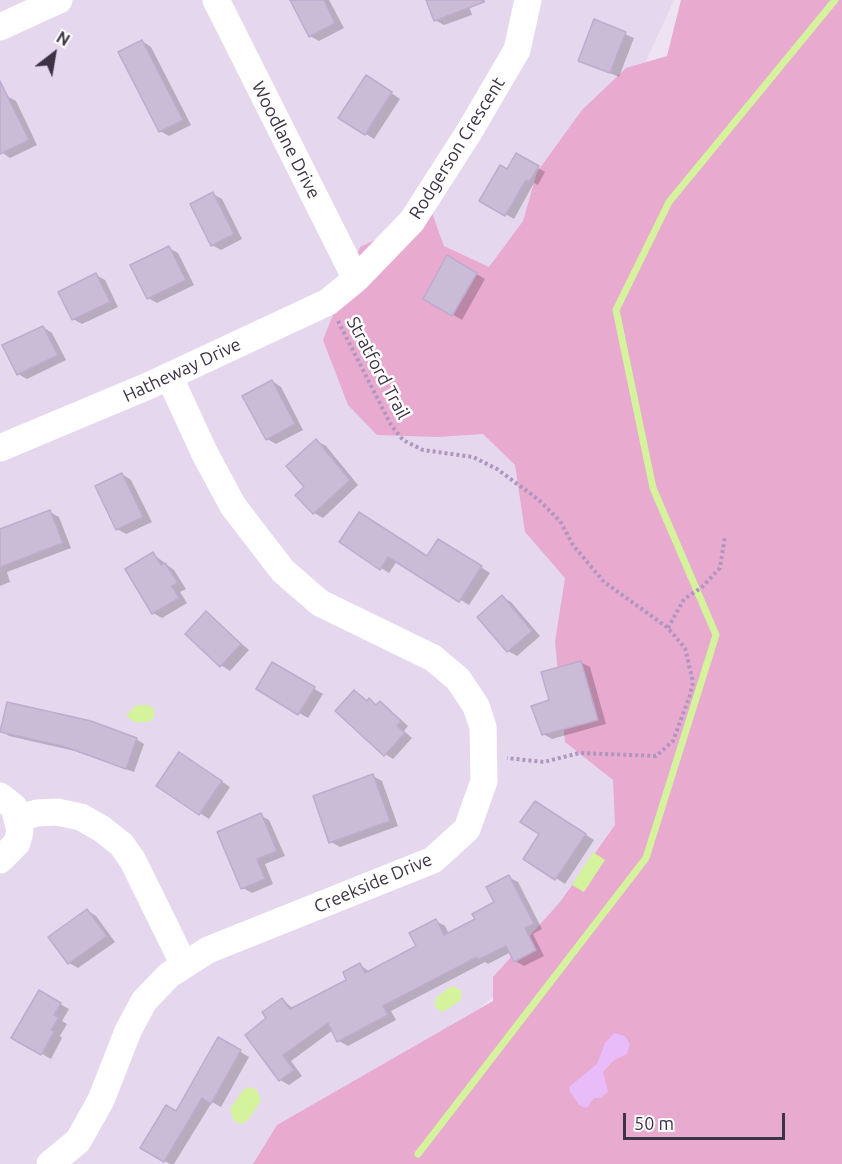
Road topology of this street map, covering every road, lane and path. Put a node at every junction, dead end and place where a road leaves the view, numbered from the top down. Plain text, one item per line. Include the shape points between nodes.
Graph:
1 (59, 0) edge
2 (216, 0) edge
3 (528, 0) edge
4 (0, 27) edge
5 (356, 279) junction
6 (328, 302) junction
7 (169, 376) junction
8 (0, 448) edge
9 (725, 536) dead end
10 (668, 628) junction
11 (485, 755) junction
12 (0, 796) edge
13 (19, 818) junction
14 (0, 860) edge
15 (184, 965) junction
16 (50, 1164) edge

1 - 4 street
2 - 5 street, Woodlane Drive
3 - 5 street, Rodgerson Crescent via 517,50 469,132 412,220
5 - 6 street, Hatheway Drive
6 - 7 street, Hatheway Drive
6 - 10 path, Stratford Trail via 391,425 403,440 423,450 473,457 497,469 560,521 573,545 604,582
7 - 8 street, Hatheway Drive
7 - 11 street, Creekside Drive via 233,506 283,571 320,603 433,658 458,679 476,706 483,727
9 - 10 path via 720,568 701,588 692,591
10 - 11 path, Stratford Trail via 685,648 693,681 673,741 656,756 579,753 544,762
11 - 15 street, Creekside Drive via 484,782 467,829 433,860 208,950
12 - 13 street via 14,807
13 - 14 street via 17,843
13 - 15 street via 57,812 81,817 122,845
15 - 16 street, Creekside Drive via 144,1001 101,1100 78,1141

